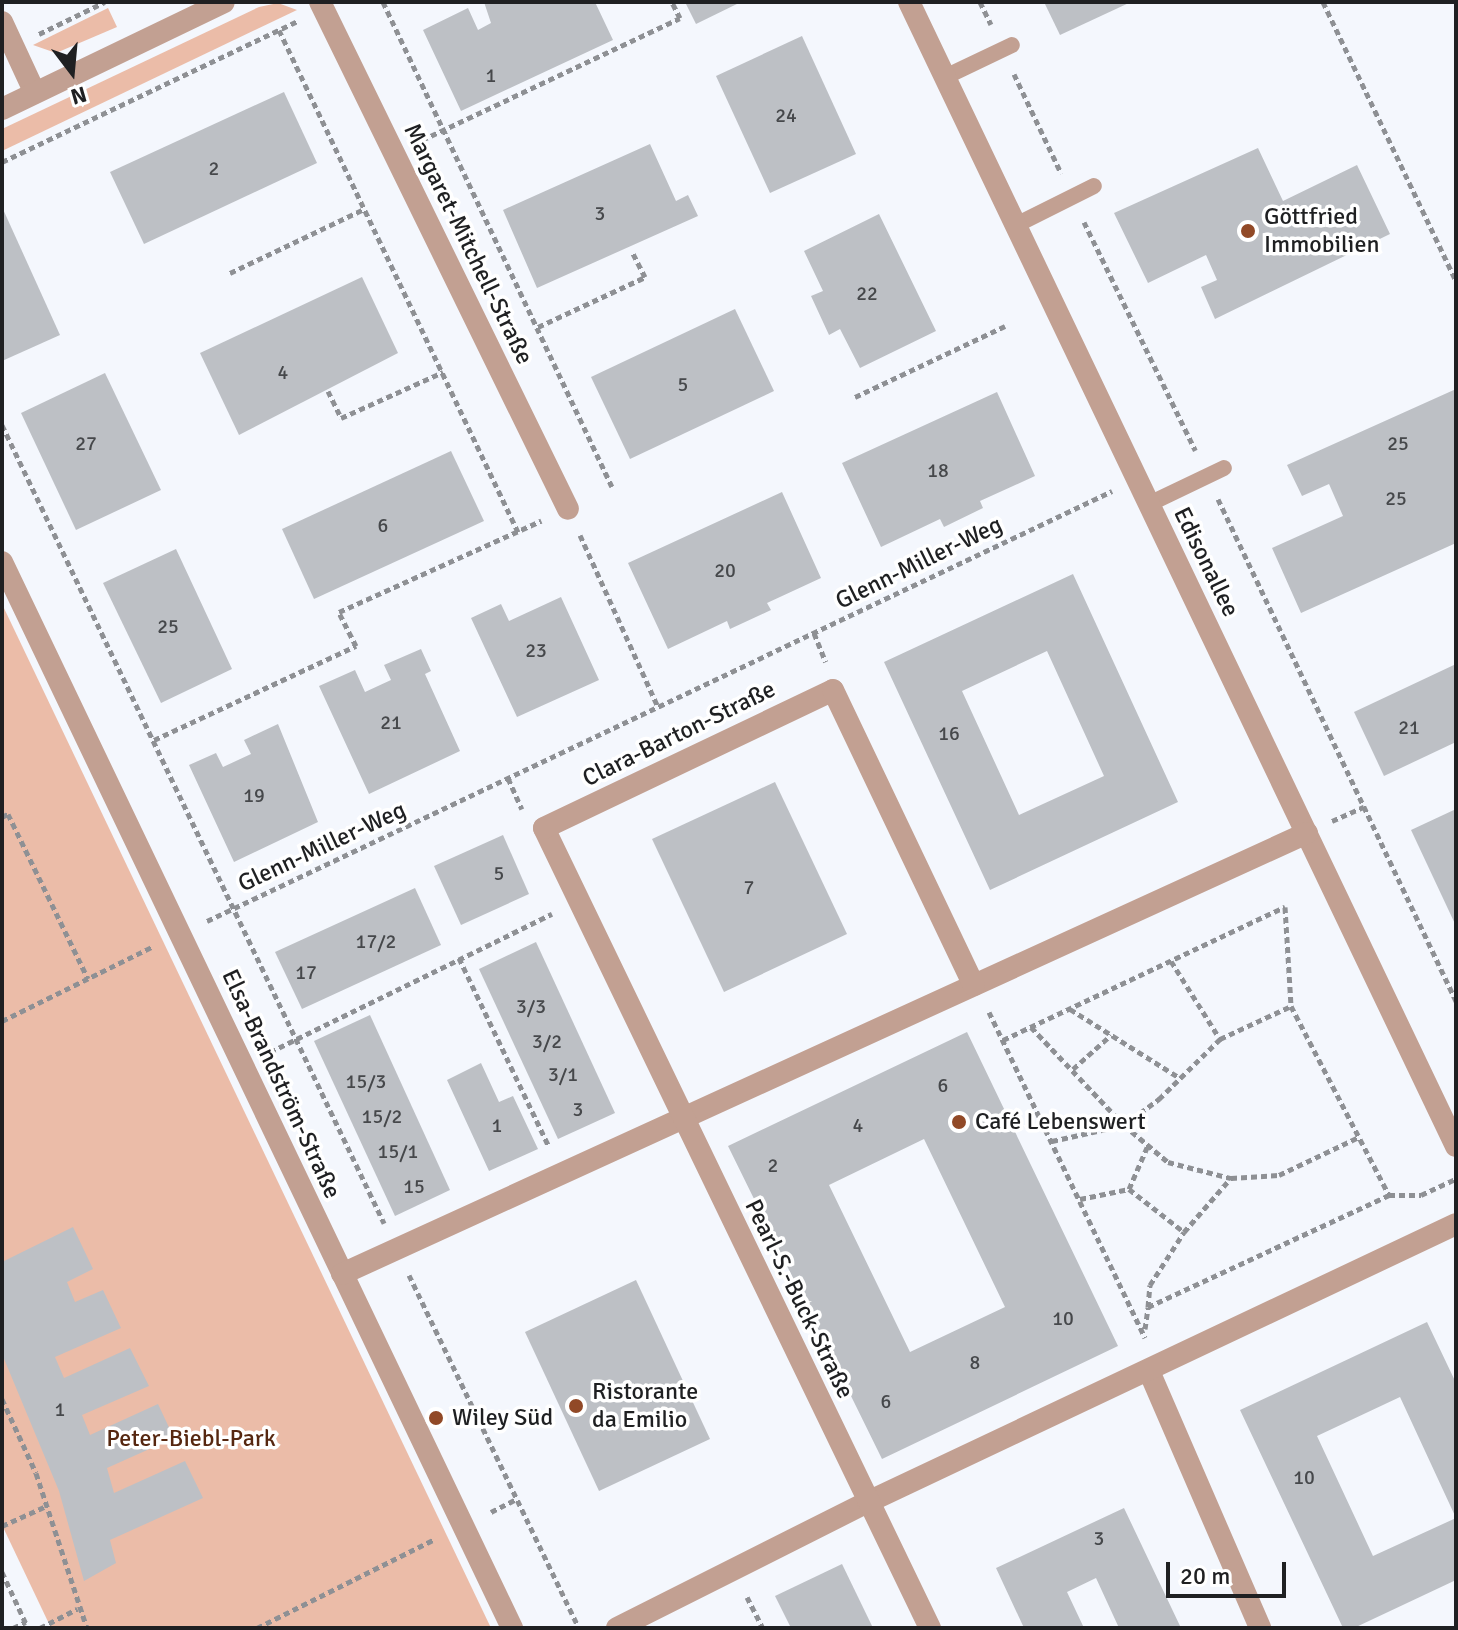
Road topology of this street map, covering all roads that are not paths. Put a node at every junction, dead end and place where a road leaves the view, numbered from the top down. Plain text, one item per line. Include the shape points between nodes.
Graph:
1 (224, 2) edge
2 (909, 2) edge
3 (321, 5) edge
4 (2, 22) edge
5 (1012, 45) dead end
6 (945, 77) junction
7 (35, 93) junction
8 (2, 109) edge
9 (1094, 186) dead end
10 (1016, 225) junction
11 (1224, 468) dead end
12 (1149, 504) junction
13 (568, 509) road end
14 (2, 562) edge
15 (1307, 833) junction
16 (974, 985) junction
17 (682, 1119) junction
18 (1456, 1146) edge
19 (1456, 1224) edge
20 (342, 1274) junction
21 (1149, 1371) junction
22 (868, 1502) junction
23 (512, 1628) edge
24 (617, 1628) edge
25 (930, 1628) edge
26 (1260, 1628) edge

1 - 7 street
2 - 6 street, Edisonallee
3 - 13 street, Margaret-Mitchell-Straße
4 - 7 street
5 - 6 lane
6 - 10 street, Edisonallee
7 - 8 street
9 - 10 lane
10 - 12 street, Edisonallee
11 - 12 lane
12 - 15 street, Edisonallee
14 - 20 street, Elsa-Brandström-Straße
15 - 16 street
15 - 18 street, Edisonallee
16 - 17 street
16 - 17 street, Clara-Barton-Straße via 833,690 544,828
17 - 20 street
17 - 22 street, Pearl-S.-Buck-Straße
19 - 21 street
20 - 23 street, Elsa-Brandström-Straße
21 - 22 street
21 - 26 street
22 - 24 street
22 - 25 street, Pearl-S.-Buck-Straße

